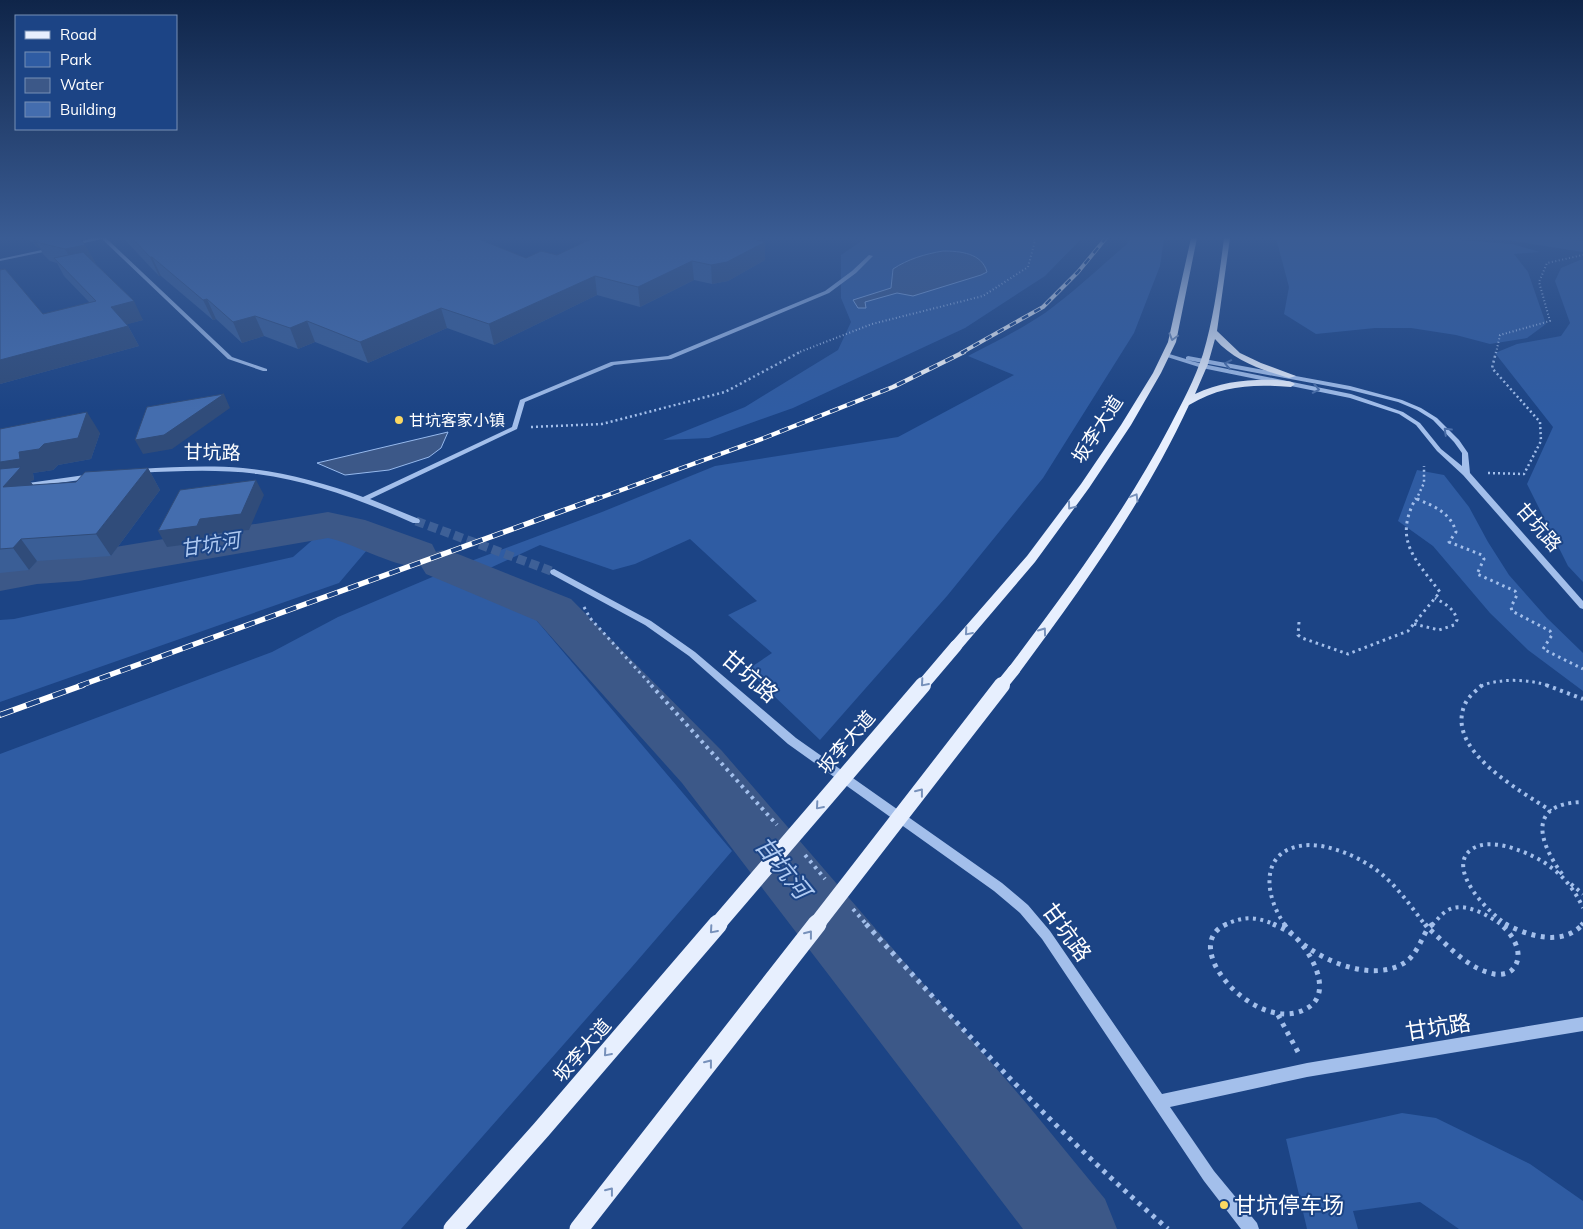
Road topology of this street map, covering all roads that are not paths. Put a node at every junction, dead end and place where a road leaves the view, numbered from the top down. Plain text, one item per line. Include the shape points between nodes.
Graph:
1 (163, 295) edge
2 (819, 295) edge
3 (1182, 295) edge
4 (1219, 295) edge
5 (1212, 330) junction
6 (1166, 355) junction
7 (1203, 363) junction
8 (265, 370) dead end
9 (1291, 380) junction
10 (1185, 404) junction
11 (129, 472) edge
12 (1466, 473) junction
13 (100, 475) edge
14 (0, 489) edge
15 (364, 499) junction
16 (416, 520) tunnel mouth
17 (554, 572) tunnel mouth
18 (1583, 606) edge
19 (1583, 1024) edge
20 (1160, 1102) junction
21 (453, 1229) edge
22 (579, 1229) edge
23 (1251, 1229) edge

1 - 8 street via 230,358
2 - 15 street via 668,358 613,363 522,401 516,428
3 -> 6 main road, 坂李大道
4 - 5 main road
5 - 7 main road
5 - 9 main road via 1220,342 1243,358
6 - 7 street
6 -> 21 main road, 坂李大道, bridge via 1126,425 1031,559
7 - 9 street
7 - 10 main road
9 - 10 main road via 1212,388
9 -> 12 street via 1367,400 1401,413 1418,424 1439,450
12 -> 9 street via 1465,453 1458,441 1419,409 1378,394
22 -> 10 main road, bridge via 1084,576 1134,500
11 - 15 street, 甘坑路 via 189,468 259,472
12 - 18 street, 甘坑路
13 - 14 street
15 - 16 street, 甘坑路
17 - 20 street, 甘坑路 via 648,623 692,654 792,741 998,887 1024,909 1046,935
19 - 20 street, 甘坑路 via 1307,1070
20 - 23 street via 1209,1176

